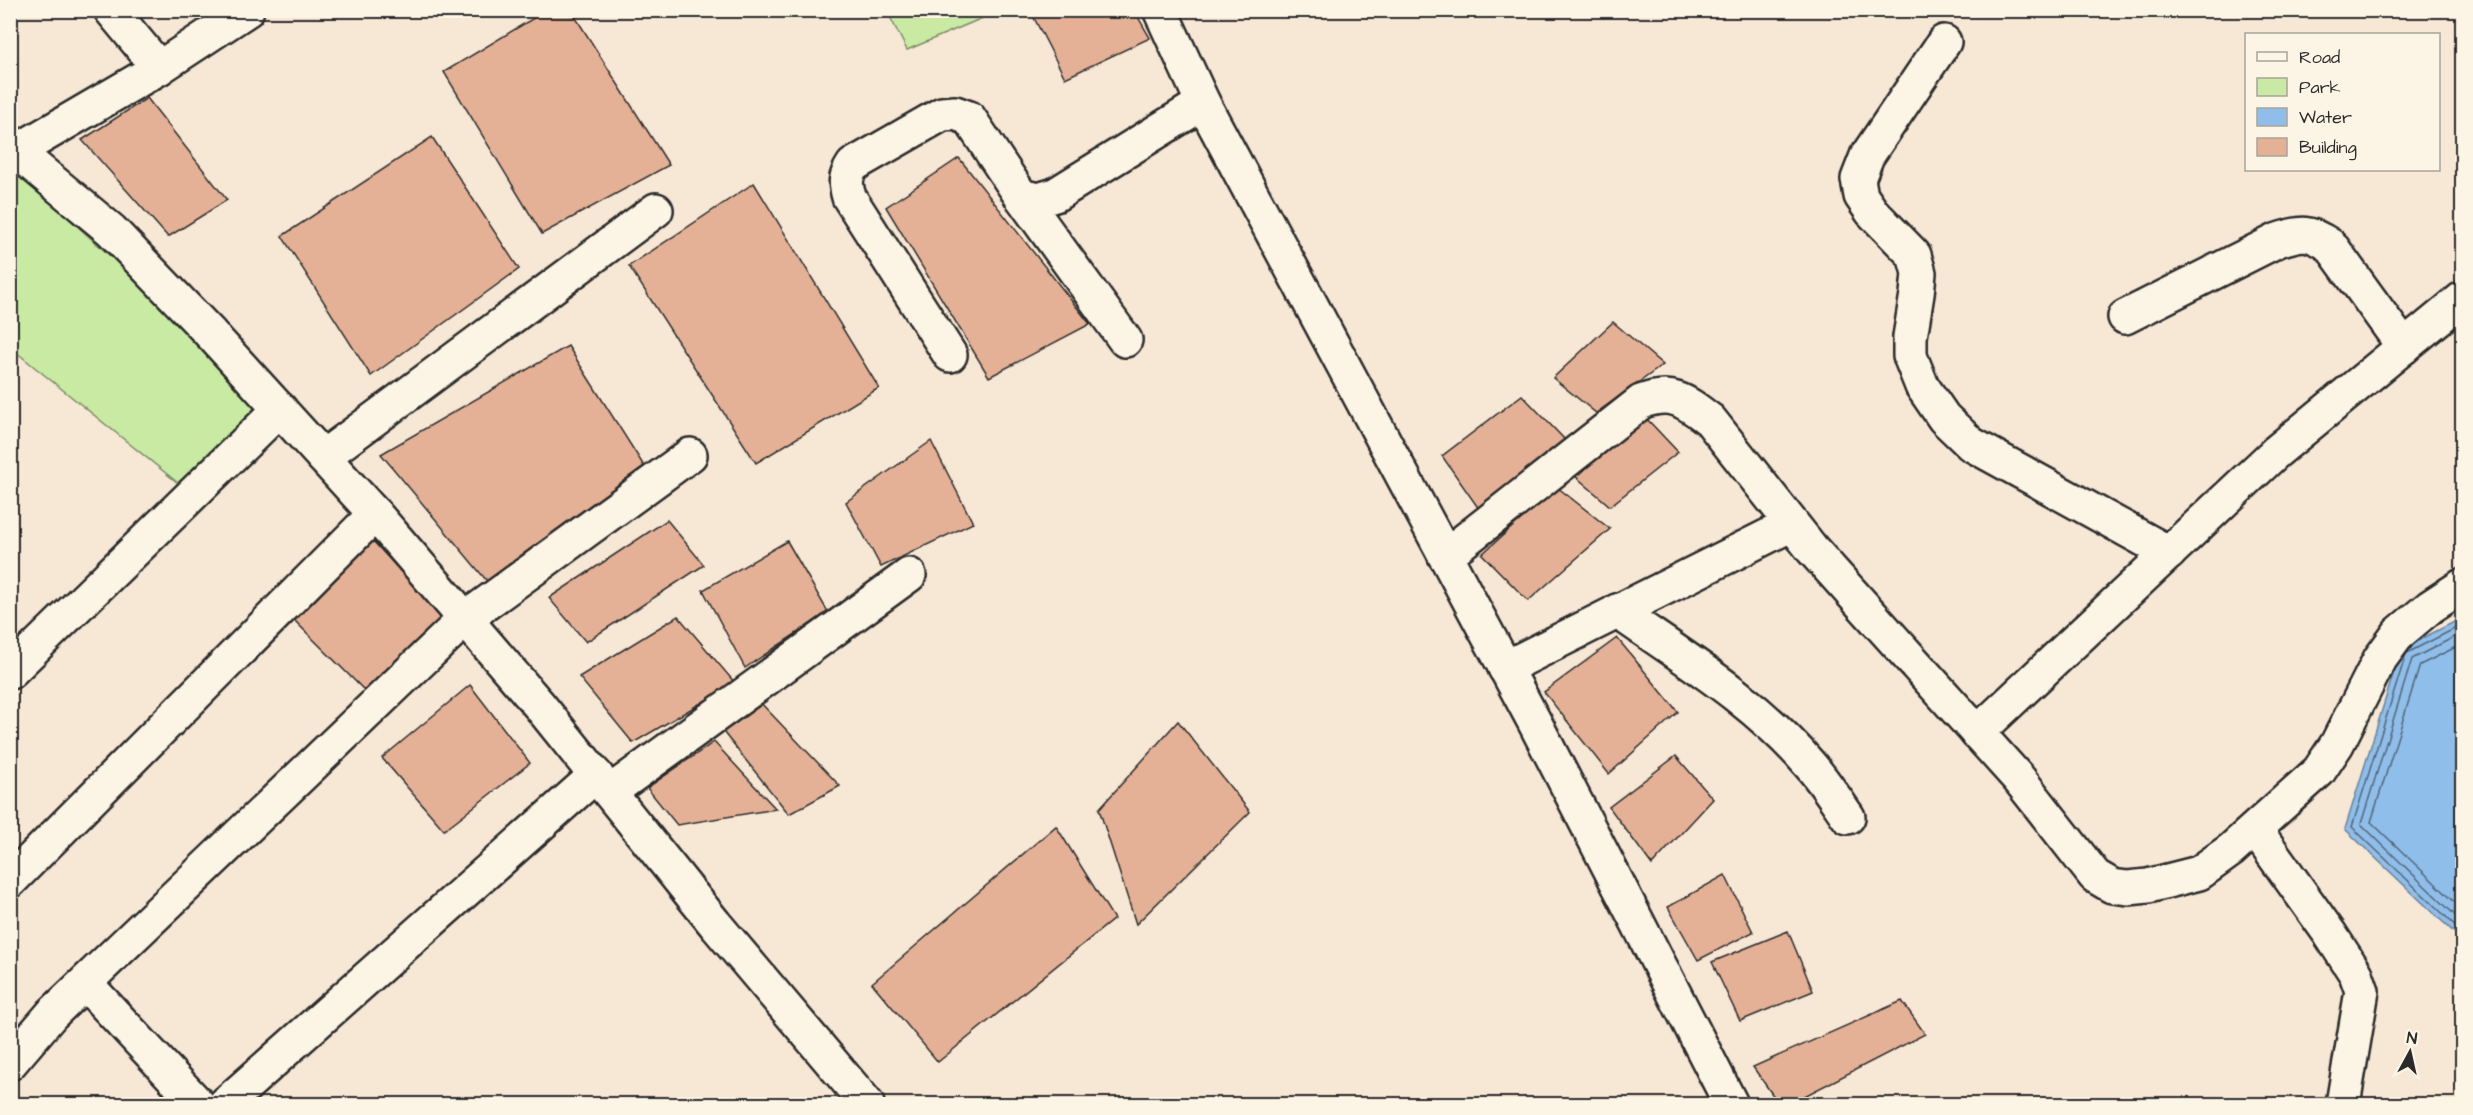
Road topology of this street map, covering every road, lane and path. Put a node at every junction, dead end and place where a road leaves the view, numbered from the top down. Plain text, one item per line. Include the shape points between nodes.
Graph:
1 (111, 10) edge
2 (247, 10) edge
3 (1160, 10) edge
4 (1944, 42) dead end
5 (159, 68) junction
6 (1203, 103) junction
7 (14, 149) edge
8 (1021, 196) junction
9 (656, 210) dead end
10 (2463, 299) edge
11 (2126, 317) dead end
12 (1125, 340) dead end
13 (2404, 347) junction
14 (950, 356) dead end
15 (280, 409) junction
16 (690, 455) dead end
17 (323, 457) junction
18 (375, 514) junction
19 (1792, 524) junction
20 (2169, 553) junction
21 (1445, 556) junction
22 (909, 575) dead end
23 (2463, 586) edge
24 (1617, 611) junction
25 (466, 618) junction
26 (1505, 668) junction
27 (10, 672) edge
28 (1977, 733) junction
29 (603, 784) junction
30 (1848, 817) dead end
31 (2255, 829) junction
32 (10, 881) edge
33 (85, 983) junction
34 (10, 1063) edge
35 (198, 1104) edge
36 (225, 1104) edge
37 (867, 1104) edge
38 (1731, 1104) edge
39 (2343, 1104) edge

1 - 5 street
2 - 5 street
3 - 6 street
4 - 20 street via 1867,156 1858,179 1861,196 1872,212 1914,255 1918,273 1910,356 1922,386 1944,418 1971,444
5 - 7 street
6 - 8 street via 1055,195 1038,201
6 - 21 street
7 - 15 street via 111,230
8 - 12 street
8 - 14 street via 974,124 955,112 942,114 892,141 853,165 846,174 849,197
9 - 17 street
10 - 13 street
11 - 13 street via 2278,240 2300,233 2314,235 2331,246
13 - 20 street via 2276,452
15 - 17 street
15 - 27 street
16 - 25 street
17 - 18 street
18 - 25 street
18 - 32 street
19 - 21 street via 1710,420 1690,405 1658,396 1641,402
19 - 24 street
19 - 28 street
20 - 28 street
21 - 26 street
22 - 29 street
23 - 31 street via 2399,633 2380,659 2319,771
24 - 26 street
24 - 30 street via 1770,723 1810,765
25 - 29 street
25 - 33 street
26 - 38 street
28 - 31 street via 2019,779 2095,876 2112,886 2148,886 2199,873
29 - 36 street
29 - 37 street
31 - 39 street via 2330,934 2356,974 2362,991
33 - 34 street
33 - 35 street

